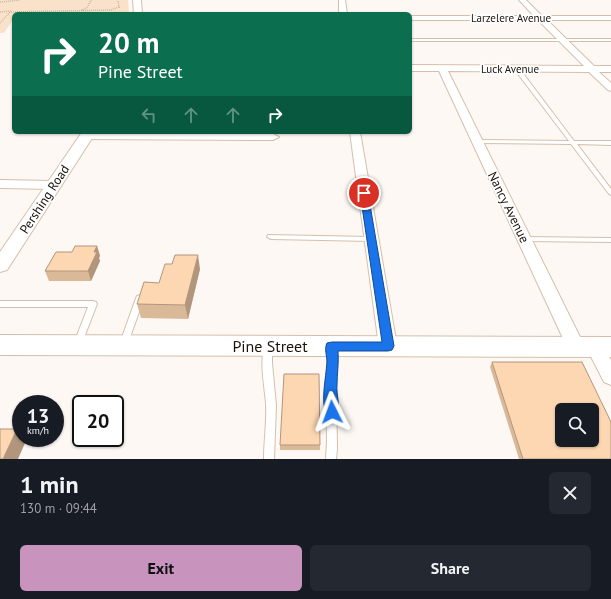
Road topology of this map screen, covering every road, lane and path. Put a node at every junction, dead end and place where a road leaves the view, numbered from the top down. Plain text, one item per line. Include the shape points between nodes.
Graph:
1 (20, 0) edge
2 (91, 0) edge
3 (118, 0) edge
4 (137, 0) edge
5 (342, 0) edge
6 (522, 0) edge
7 (0, 2) edge
8 (16, 11) junction
9 (71, 11) junction
10 (0, 12) edge
11 (138, 12) edge
12 (343, 12) edge
13 (412, 18) edge
14 (540, 18) junction
15 (611, 18) edge
16 (0, 23) edge
17 (412, 40) edge
18 (611, 40) edge
19 (565, 41) junction
20 (412, 68) edge
21 (442, 68) junction
22 (517, 69) junction
23 (592, 69) junction
24 (611, 69) edge
25 (611, 88) edge
26 (355, 134) edge
27 (87, 135) edge
28 (189, 135) edge
29 (273, 137) dead end
30 (477, 142) junction
31 (572, 143) junction
32 (611, 143) edge
33 (0, 184) edge
34 (54, 185) junction
35 (611, 193) edge
36 (271, 237) dead end
37 (371, 239) junction
38 (525, 240) junction
39 (611, 240) edge
40 (5, 252) edge
41 (0, 266) edge
42 (142, 292) edge
43 (0, 304) edge
44 (0, 345) edge
45 (77, 345) junction
46 (123, 345) junction
47 (268, 346) junction
48 (332, 346) junction
49 (388, 346) junction
50 (594, 347) edge
51 (611, 377) edge
52 (269, 459) edge
53 (331, 459) edge

1 - 7 path
2 - 9 path via 87,8
3 - 9 path via 118,7 111,10
4 - 11 street
5 - 12 street
6 - 14 street
8 - 9 path
8 - 10 path
8 - 16 path via 10,12
13 - 14 street, Larzelere Avenue
14 - 15 street, Larzelere Avenue
14 - 19 street
17 - 19 lane
18 - 19 lane
19 - 23 street
20 - 21 street, Luck Avenue
21 - 22 street, Luck Avenue
21 - 30 street, Nancy Avenue
22 - 23 street, Luck Avenue
22 - 31 lane
23 - 24 street, Luck Avenue
23 - 25 street
26 - 37 street
27 - 28 street
27 - 34 street, Pershing Road
28 - 29 street
30 - 31 lane
30 - 38 street, Nancy Avenue
31 - 32 lane
31 - 35 lane
33 - 34 street
34 - 40 street, Pershing Road
36 - 37 lane
37 - 49 street
38 - 39 lane
38 - 50 street, Nancy Avenue
40 - 41 street, Pershing Road
42 - 46 lane
43 - 45 lane via 93,304
44 - 45 main road, Pine Street
45 - 46 main road, Pine Street
46 - 47 main road, Pine Street
47 - 48 main road, Pine Street
47 - 52 lane via 271,405
48 - 49 main road, Pine Street
48 - 53 lane via 330,387 334,438
49 - 50 main road, Pine Street
50 - 51 street, Nancy Avenue

